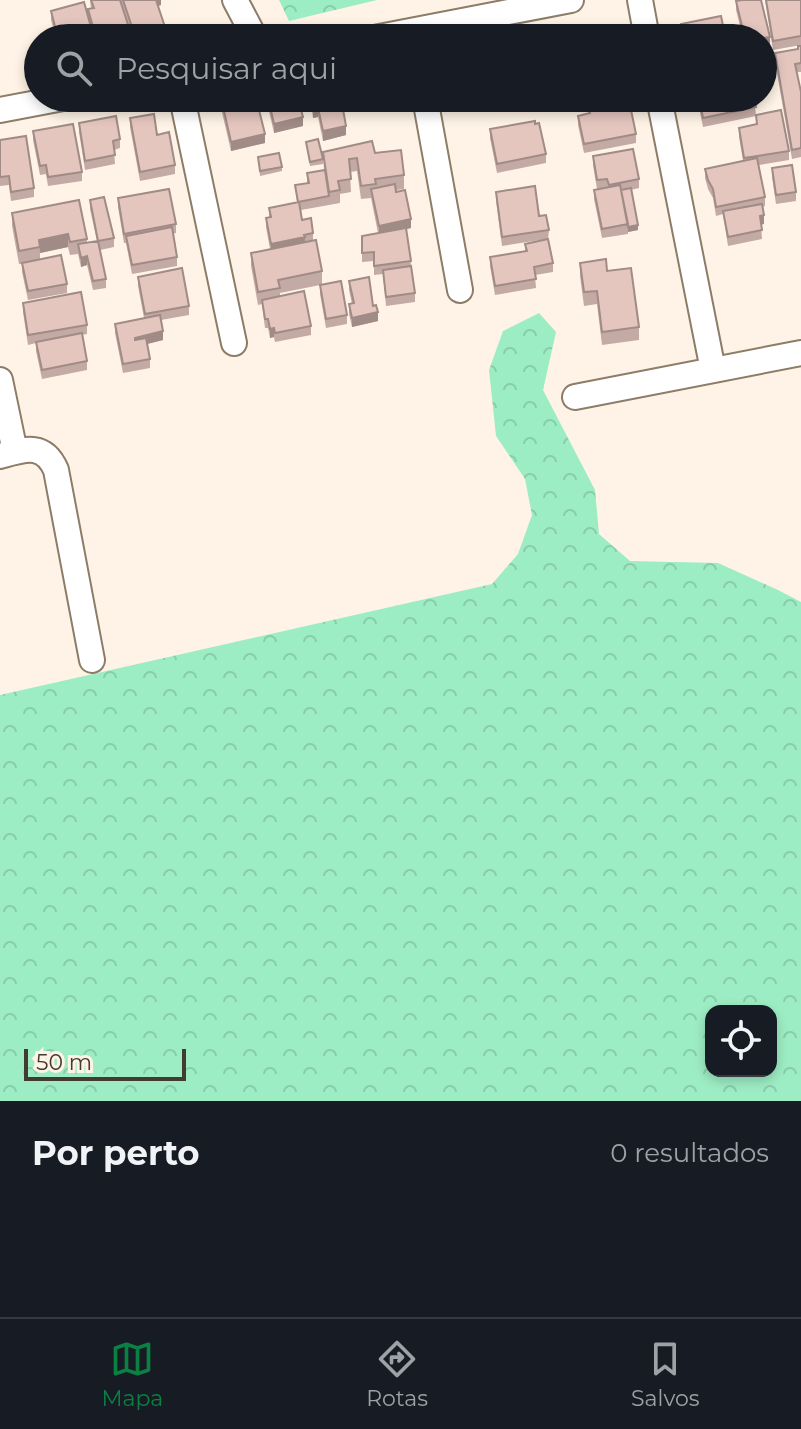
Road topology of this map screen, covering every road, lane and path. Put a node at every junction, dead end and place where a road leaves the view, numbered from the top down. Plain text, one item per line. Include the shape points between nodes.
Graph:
1 (235, 0) edge
2 (571, 0) edge
3 (640, 0) edge
4 (248, 24) edge
5 (459, 24) edge
6 (644, 24) edge
7 (24, 105) edge
8 (0, 110) edge
9 (185, 112) edge
10 (428, 112) edge
11 (662, 112) edge
12 (460, 290) dead end
13 (234, 343) dead end
14 (801, 353) edge
15 (713, 370) junction
16 (3, 392) edge
17 (575, 397) dead end
18 (8, 454) edge
19 (92, 660) dead end

1 - 4 street
2 - 5 street
3 - 6 street
7 - 8 street
9 - 13 street
10 - 12 street
11 - 15 street
14 - 15 street
15 - 17 street
16 - 18 street
18 - 19 street via 42,452 53,462

